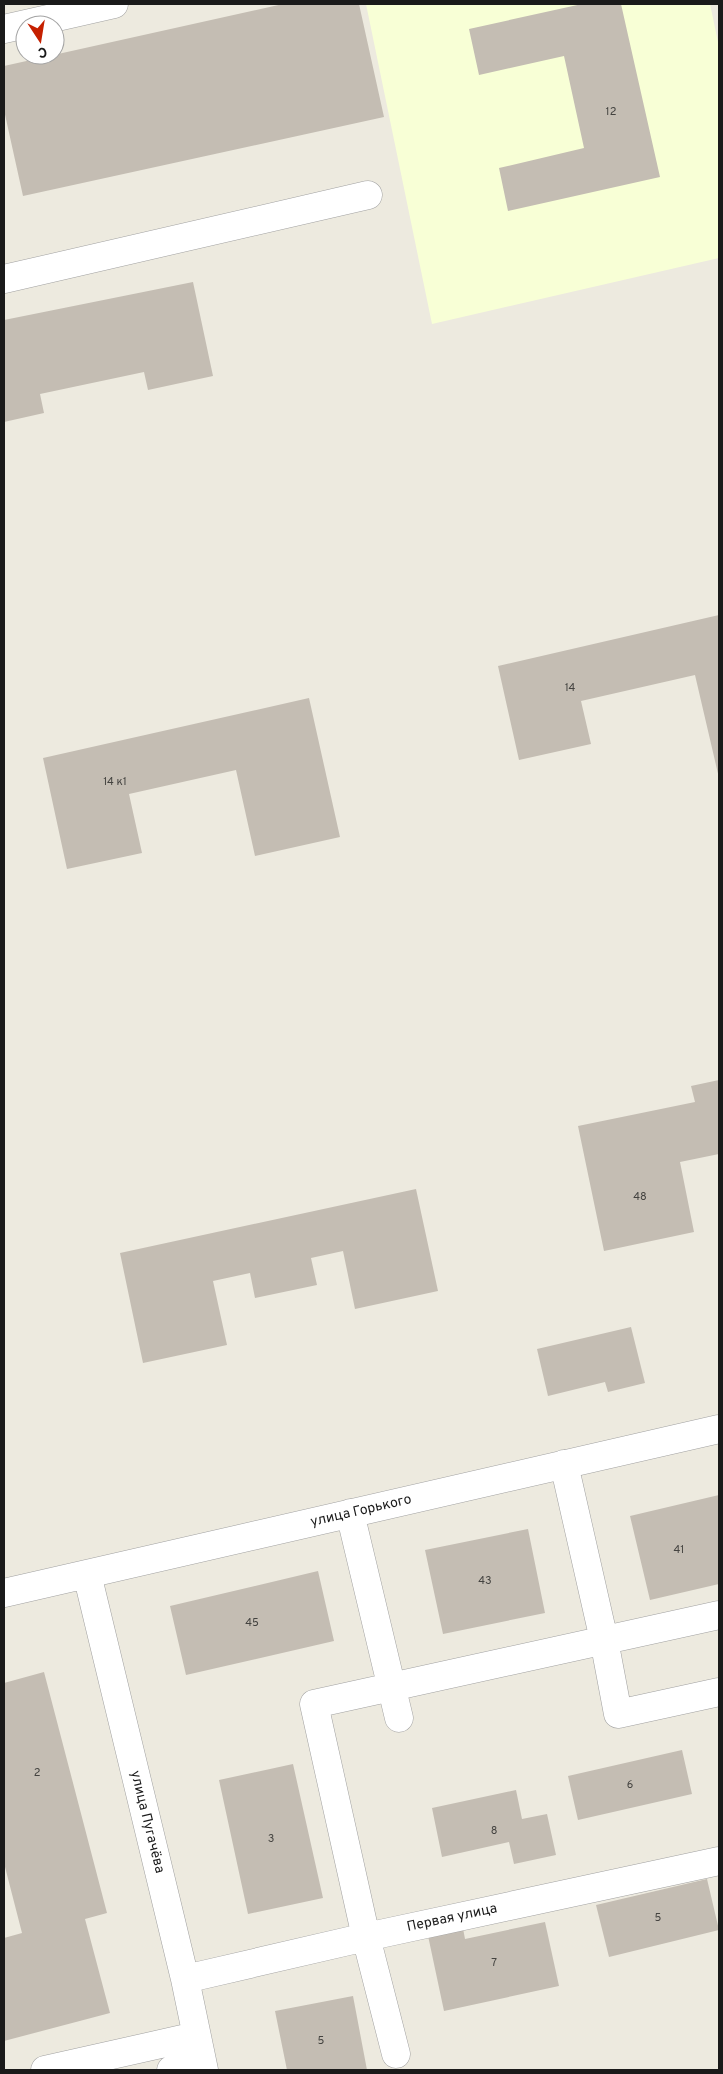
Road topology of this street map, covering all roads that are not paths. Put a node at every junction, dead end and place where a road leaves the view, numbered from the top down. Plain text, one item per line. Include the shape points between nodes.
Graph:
1 (114, 4) edge
2 (4, 29) edge
3 (368, 196) dead end
4 (4, 279) edge
5 (719, 1429) edge
6 (564, 1464) junction
7 (350, 1513) junction
8 (87, 1574) junction
9 (4, 1593) edge
10 (719, 1615) edge
11 (604, 1640) junction
12 (391, 1687) junction
13 (719, 1692) edge
14 (399, 1718) dead end
15 (719, 1861) edge
16 (366, 1937) junction
17 (185, 1979) junction
18 (196, 2036) junction
19 (396, 2054) dead end
20 (203, 2066) edge
21 (45, 2070) edge
22 (171, 2070) edge

1 - 2 street
3 - 4 street
5 - 6 street, улица Горького
6 - 7 street, улица Горького
6 - 11 street
7 - 8 street, улица Горького
7 - 12 street
8 - 9 street, улица Горького
8 - 17 street, улица Пугачёва
10 - 11 street
11 - 12 street
11 - 13 street via 618,1714
12 - 14 street
12 - 16 street via 314,1704
15 - 16 street, Первая улица
16 - 17 street, Первая улица
16 - 19 street
17 - 18 street, улица Пугачёва
18 - 20 street, улица Пугачёва
18 - 21 street
20 - 22 street

